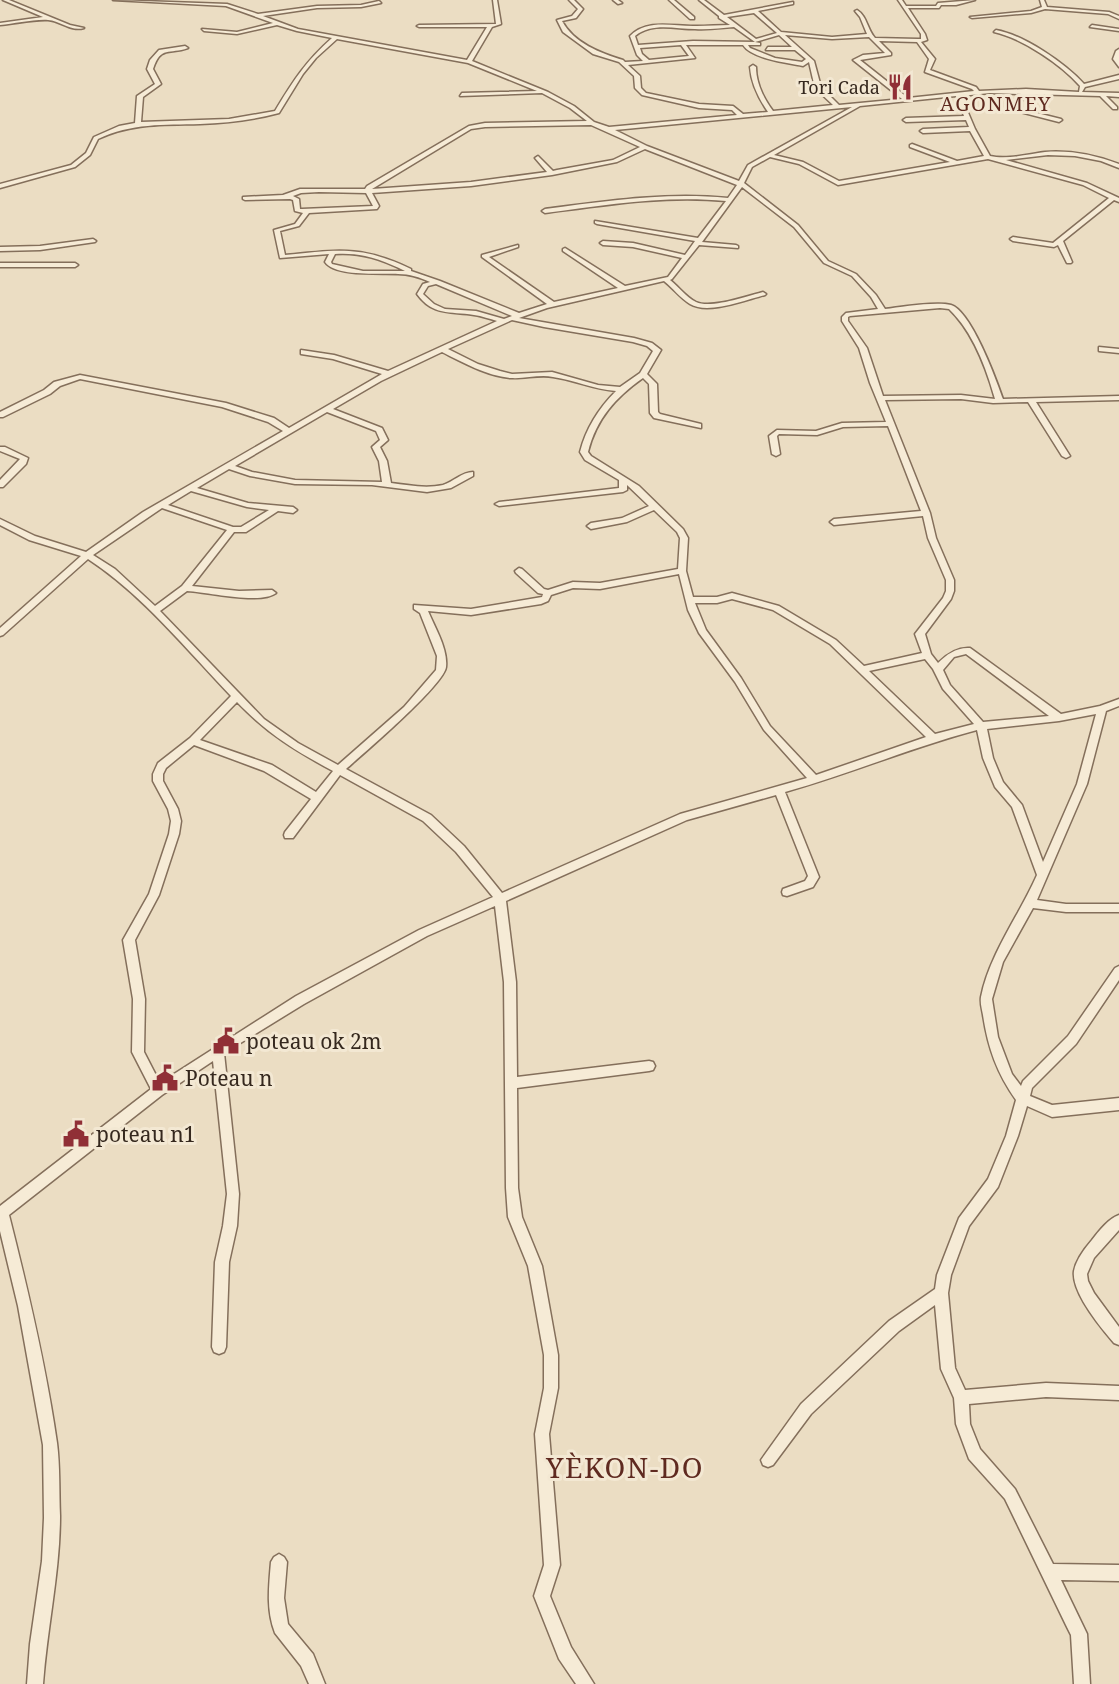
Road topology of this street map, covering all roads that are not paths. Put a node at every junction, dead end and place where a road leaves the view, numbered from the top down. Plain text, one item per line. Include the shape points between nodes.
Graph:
1 (5, 0) edge
2 (115, 0) edge
3 (233, 0) edge
4 (495, 0) edge
5 (543, 0) edge
6 (548, 0) edge
7 (571, 0) edge
8 (671, 0) edge
9 (701, 0) edge
10 (900, 0) edge
11 (973, 0) edge
12 (1042, 0) edge
13 (379, 2) dead end
14 (333, 3) edge
15 (791, 3) dead end
16 (227, 5) junction
17 (904, 7) junction
18 (1105, 7) dead end
19 (1045, 8) junction
20 (756, 11) junction
21 (857, 11) dead end
22 (1109, 13) junction
23 (260, 15) junction
24 (52, 17) junction
25 (720, 17) junction
26 (972, 17) dead end
27 (692, 18) dead end
28 (1119, 18) edge
29 (0, 24) edge
30 (275, 24) junction
31 (419, 26) dead end
32 (490, 26) junction
33 (733, 26) junction
34 (1092, 26) dead end
35 (82, 28) dead end
36 (204, 30) dead end
37 (1119, 30) edge
38 (996, 31) dead end
39 (781, 33) junction
40 (872, 37) junction
41 (335, 38) junction
42 (755, 40) junction
43 (918, 41) junction
44 (684, 44) junction
45 (745, 44) junction
46 (761, 44) junction
47 (636, 47) junction
48 (185, 48) dead end
49 (797, 48) junction
50 (768, 49) junction
51 (1119, 51) edge
52 (765, 56) junction
53 (809, 59) junction
54 (469, 62) junction
55 (648, 62) junction
56 (1118, 63) edge
57 (625, 64) junction
58 (753, 67) dead end
59 (1119, 77) edge
60 (1083, 86) junction
61 (1026, 91) junction
62 (977, 92) junction
63 (546, 93) junction
64 (1079, 93) junction
65 (462, 94) dead end
66 (958, 94) junction
67 (1101, 94) junction
68 (1119, 95) edge
69 (906, 100) junction
70 (860, 105) junction
71 (838, 107) junction
72 (1115, 108) dead end
73 (772, 113) junction
74 (742, 116) junction
75 (968, 118) junction
76 (906, 120) dead end
77 (1059, 120) dead end
78 (138, 123) junction
79 (592, 123) junction
80 (608, 129) junction
81 (972, 129) junction
82 (923, 131) dead end
83 (912, 146) dead end
84 (645, 147) junction
85 (767, 154) junction
86 (538, 158) dead end
87 (991, 158) junction
88 (957, 162) junction
89 (1119, 166) edge
90 (552, 172) junction
91 (742, 183) junction
92 (0, 186) edge
93 (368, 191) junction
94 (285, 196) junction
95 (245, 198) dead end
96 (1116, 199) edge
97 (730, 200) junction
98 (307, 211) junction
99 (545, 211) dead end
100 (597, 222) dead end
101 (1013, 239) dead end
102 (699, 241) junction
103 (93, 242) dead end
104 (1060, 242) junction
105 (603, 243) dead end
106 (516, 246) dead end
107 (736, 247) dead end
108 (0, 249) edge
109 (565, 250) dead end
110 (333, 252) junction
111 (687, 256) junction
112 (1069, 262) dead end
113 (0, 265) edge
114 (75, 265) dead end
115 (417, 274) junction
116 (666, 280) junction
117 (438, 282) junction
118 (623, 288) junction
119 (763, 294) dead end
120 (552, 304) junction
121 (882, 310) junction
122 (511, 318) junction
123 (442, 349) junction
124 (1102, 349) dead end
125 (1119, 351) edge
126 (304, 352) dead end
127 (389, 374) junction
128 (643, 374) junction
129 (622, 389) junction
130 (880, 398) junction
131 (1119, 398) edge
132 (999, 399) junction
133 (1030, 399) junction
134 (327, 409) junction
135 (0, 415) edge
136 (890, 424) junction
137 (698, 426) dead end
138 (289, 430) junction
139 (2, 449) dead end
140 (776, 454) dead end
141 (1065, 456) dead end
142 (228, 466) junction
143 (470, 474) dead end
144 (623, 479) junction
145 (0, 485) edge
146 (387, 485) junction
147 (190, 488) junction
148 (636, 488) junction
149 (623, 490) junction
150 (499, 504) dead end
151 (160, 505) junction
152 (655, 506) junction
153 (277, 508) junction
154 (293, 510) dead end
155 (926, 513) junction
156 (0, 522) edge
157 (834, 522) dead end
158 (591, 526) dead end
159 (232, 529) junction
160 (87, 555) junction
161 (682, 571) junction
162 (519, 572) dead end
163 (185, 588) junction
164 (272, 592) dead end
165 (548, 593) junction
166 (690, 600) junction
167 (155, 611) junction
168 (0, 633) edge
169 (927, 655) junction
170 (861, 670) junction
171 (939, 670) junction
172 (237, 696) junction
173 (1119, 702) edge
174 (1102, 709) junction
175 (1059, 718) junction
176 (981, 726) junction
177 (933, 738) junction
178 (193, 741) junction
179 (339, 770) junction
180 (814, 780) junction
181 (779, 790) junction
182 (317, 798) junction
183 (289, 835) dead end
184 (1042, 875) junction
185 (787, 892) dead end
186 (500, 898) junction
187 (1030, 903) junction
188 (1119, 908) edge
189 (1119, 970) edge
190 (218, 1050) junction
191 (650, 1066) dead end
192 (510, 1083) junction
193 (158, 1091) junction
194 (1022, 1098) junction
195 (1119, 1104) edge
196 (1, 1213) edge
197 (1119, 1221) edge
198 (941, 1293) junction
199 (1119, 1338) edge
200 (219, 1347) dead end
201 (1119, 1393) edge
202 (961, 1398) junction
203 (768, 1460) dead end
204 (279, 1563) dead end
205 (1050, 1572) junction
206 (1119, 1572) edge
207 (35, 1684) edge
208 (317, 1684) edge
209 (586, 1684) edge
210 (1082, 1684) edge

1 - 24 street
2 - 16 street
3 - 16 street
4 - 32 street via 499,24
5 - 6 street
7 - 57 street via 581,9 574,17 559,20 565,32 595,53
8 - 27 street
9 - 25 street
10 - 17 street
11 - 17 street via 938,4 939,7
12 - 19 street
13 - 14 street via 361,6
14 - 23 street
15 - 20 street
16 - 23 street
17 - 43 street via 923,34 924,40
18 - 22 street
19 - 22 street
19 - 26 street
20 - 25 street
20 - 39 street
21 - 40 street
22 - 28 street
23 - 30 street
24 - 29 street
24 - 35 street
25 - 33 street
30 - 36 street via 237,33
30 - 41 street
31 - 32 street
32 - 54 street
33 - 42 street
33 - 47 street via 650,27 632,35
34 - 37 street
38 - 60 street via 1020,40 1070,72
39 - 40 street
39 - 42 street
39 - 49 street
40 - 43 street
40 - 69 street via 890,54 856,60
41 - 54 street
41 - 78 street via 301,73 277,112 203,122
42 - 46 street
43 - 62 street via 932,59 927,71
44 - 45 street
44 - 47 street
44 - 55 street via 693,57
45 - 46 street
45 - 52 street
46 - 50 street
47 - 55 street
48 - 78 street via 161,51 153,60 150,69 158,84 140,96
49 - 50 street
49 - 53 street
50 - 52 street
51 - 56 street
52 - 53 street via 801,64
53 - 71 street via 818,88
54 - 63 street
55 - 57 street
57 - 74 street via 644,94 699,106 733,108
58 - 73 street via 763,100
59 - 60 street
60 - 64 street
61 - 62 street
61 - 64 street
61 - 77 street via 1014,110
62 - 66 street
63 - 65 street
63 - 79 street
64 - 67 street
66 - 69 street
66 - 75 street
67 - 68 street
67 - 72 street
69 - 70 street
70 - 71 street
70 - 85 street
71 - 73 street
73 - 74 street
74 - 80 street
75 - 76 street
75 - 81 street
78 - 92 street via 96,138 88,154 70,168
79 - 80 street
79 - 93 street via 478,126 457,134 375,182
80 - 84 street
81 - 82 street
81 - 87 street
83 - 88 street
84 - 90 street via 615,161
84 - 91 street
85 - 88 street via 801,163 838,183
85 - 91 street via 750,166
86 - 90 street
87 - 88 street
87 - 89 street via 1076,153
87 - 96 street via 1064,178
90 - 93 street via 471,184
91 - 97 street
91 - 121 street via 796,226 826,262 854,275
93 - 94 street via 309,190
93 - 98 street via 375,208
94 - 95 street
94 - 98 street via 295,198 297,210
96 - 104 street
97 - 99 street via 659,196
97 - 102 street
98 - 110 street via 297,225 277,230 282,257
100 - 102 street
101 - 104 street via 1050,245
102 - 107 street
102 - 111 street
103 - 108 street
104 - 112 street
105 - 111 street
106 - 120 street via 484,256
109 - 118 street
110 - 115 street via 373,255
110 - 115 street via 330,265 363,273
111 - 116 street
113 - 114 street
115 - 117 street
116 - 118 street
116 - 119 street via 692,303 703,307
117 - 122 street
117 - 122 street via 425,285 420,294 432,307 444,312
118 - 120 street
120 - 122 street
121 - 130 street via 845,316 863,348
121 - 132 street via 951,307 972,333
122 - 123 street
122 - 128 street via 652,344 657,350
123 - 127 street
123 - 129 street via 498,373 552,374 598,387
124 - 125 street
126 - 127 street
127 - 134 street
128 - 129 street
128 - 137 street via 653,384 657,416
129 - 144 street via 604,409 584,452
130 - 132 street
130 - 136 street
131 - 133 street
132 - 133 street
133 - 141 street
134 - 138 street
134 - 146 street via 379,430 384,440 376,447
135 - 138 street via 57,384 80,377 223,405
136 - 140 street via 842,425 824,432 777,432 773,436
136 - 155 street
138 - 142 street
139 - 145 street via 24,458
142 - 146 street via 295,482
142 - 147 street
143 - 146 street via 435,489
144 - 148 street
144 - 149 street
147 - 151 street
147 - 153 street via 247,505
148 - 149 street
148 - 152 street
149 - 150 street
151 - 159 street
151 - 160 street
152 - 158 street via 624,520
152 - 161 street via 684,538
153 - 154 street
153 - 159 street via 243,530
155 - 157 street
155 - 169 street via 950,580 950,591 939,612 920,634
156 - 160 street via 32,538
159 - 163 street
160 - 167 street via 112,571
160 - 168 street
161 - 165 street via 600,586 573,585
161 - 166 street
162 - 165 street
163 - 164 street via 243,596
163 - 167 street
165 - 179 street via 541,601 471,612 419,608 442,656 441,671 407,709
166 - 170 street via 732,596 771,606 833,642
166 - 180 street via 709,644 738,680 766,728
167 - 172 street
169 - 170 street
169 - 171 street
170 - 177 street
171 - 175 street via 951,655 967,650
171 - 176 street via 946,687
172 - 178 street
172 - 179 street via 286,740
173 - 174 street
174 - 175 street
174 - 184 street via 1082,784
175 - 176 street
176 - 177 street
176 - 184 street via 988,758 999,784 1017,805
177 - 180 street
178 - 182 street via 268,768
178 - 193 street via 162,766 158,774 173,809 174,834 154,895 129,940 139,999 138,1052
179 - 182 street
179 - 186 street via 427,819 460,849
180 - 181 street
181 - 185 street via 814,878 809,884
181 - 186 street via 684,817
182 - 183 street
184 - 187 street
186 - 190 street via 364,964
186 - 192 street via 510,982
187 - 188 street
187 - 194 street via 998,961 986,999 992,1037 1007,1077
189 - 194 street via 1072,1040 1027,1085
190 - 193 street
190 - 200 street via 233,1194 222,1262
191 - 192 street
192 - 209 street via 515,1217 535,1266 551,1355 551,1388 542,1434 552,1565 543,1596 565,1653
193 - 196 street
194 - 195 street via 1052,1111
194 - 198 street via 993,1183 964,1222
196 - 207 street via 25,1306 50,1445 50,1561
197 - 199 street via 1085,1260 1080,1276
198 - 202 street via 948,1369
198 - 203 street via 894,1326 806,1410
201 - 202 street via 1046,1390
202 - 205 street via 963,1424 974,1454 1010,1494
204 - 208 street via 279,1621 307,1660
205 - 206 street
205 - 210 street via 1079,1634

